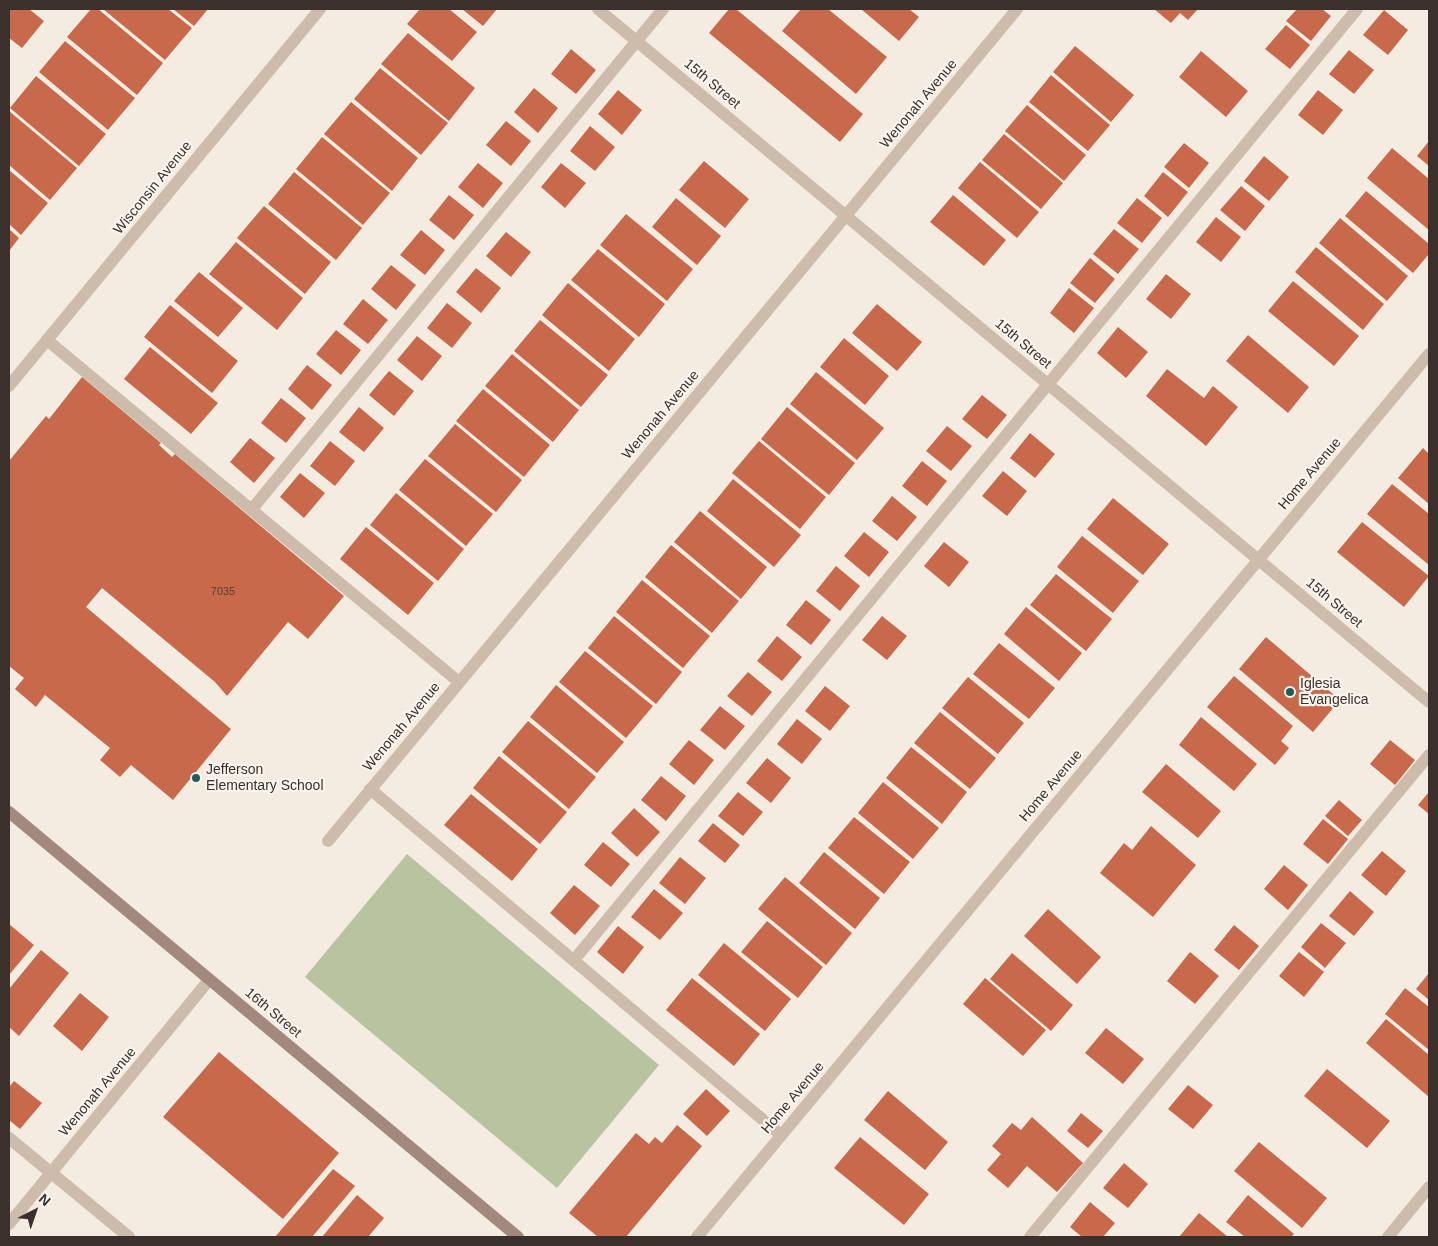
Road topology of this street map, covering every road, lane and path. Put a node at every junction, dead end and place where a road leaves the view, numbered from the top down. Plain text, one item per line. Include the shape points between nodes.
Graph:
1 (320, 9) edge
2 (598, 9) edge
3 (663, 9) edge
4 (1017, 9) edge
5 (1357, 9) edge
6 (636, 41) junction
7 (846, 215) junction
8 (47, 340) junction
9 (1429, 354) edge
10 (1048, 384) junction
11 (9, 386) edge
12 (252, 509) junction
13 (1259, 560) junction
14 (459, 682) junction
15 (1429, 702) edge
16 (1429, 755) edge
17 (370, 789) junction
18 (9, 812) edge
19 (328, 841) dead end
20 (574, 960) junction
21 (210, 980) junction
22 (781, 1135) junction
23 (9, 1138) edge
24 (51, 1173) junction
25 (1429, 1187) edge
26 (9, 1224) edge
27 (129, 1237) edge
28 (518, 1237) edge
29 (697, 1237) edge
30 (1030, 1237) edge
31 (1388, 1237) edge

1 - 8 street, Wisconsin Avenue
2 - 6 street, 15th Street
3 - 6 street
4 - 7 street, Wenonah Avenue
5 - 10 street
6 - 7 street, 15th Street
6 - 12 street
7 - 10 street, 15th Street
7 - 14 street, Wenonah Avenue
8 - 11 street, Wisconsin Avenue
8 - 12 street
9 - 13 street, Home Avenue
10 - 13 street, 15th Street
10 - 20 street
12 - 14 street
13 - 15 street, 15th Street
13 - 22 street, Home Avenue
14 - 17 street, Wenonah Avenue
16 - 30 street
17 - 19 street, Wenonah Avenue
17 - 20 street
18 - 21 street, 16th Street
20 - 22 street
21 - 24 street, Wenonah Avenue
21 - 28 street, 16th Street
22 - 29 street, Home Avenue
23 - 24 street
24 - 26 street, Wenonah Avenue
24 - 27 street
25 - 31 street

